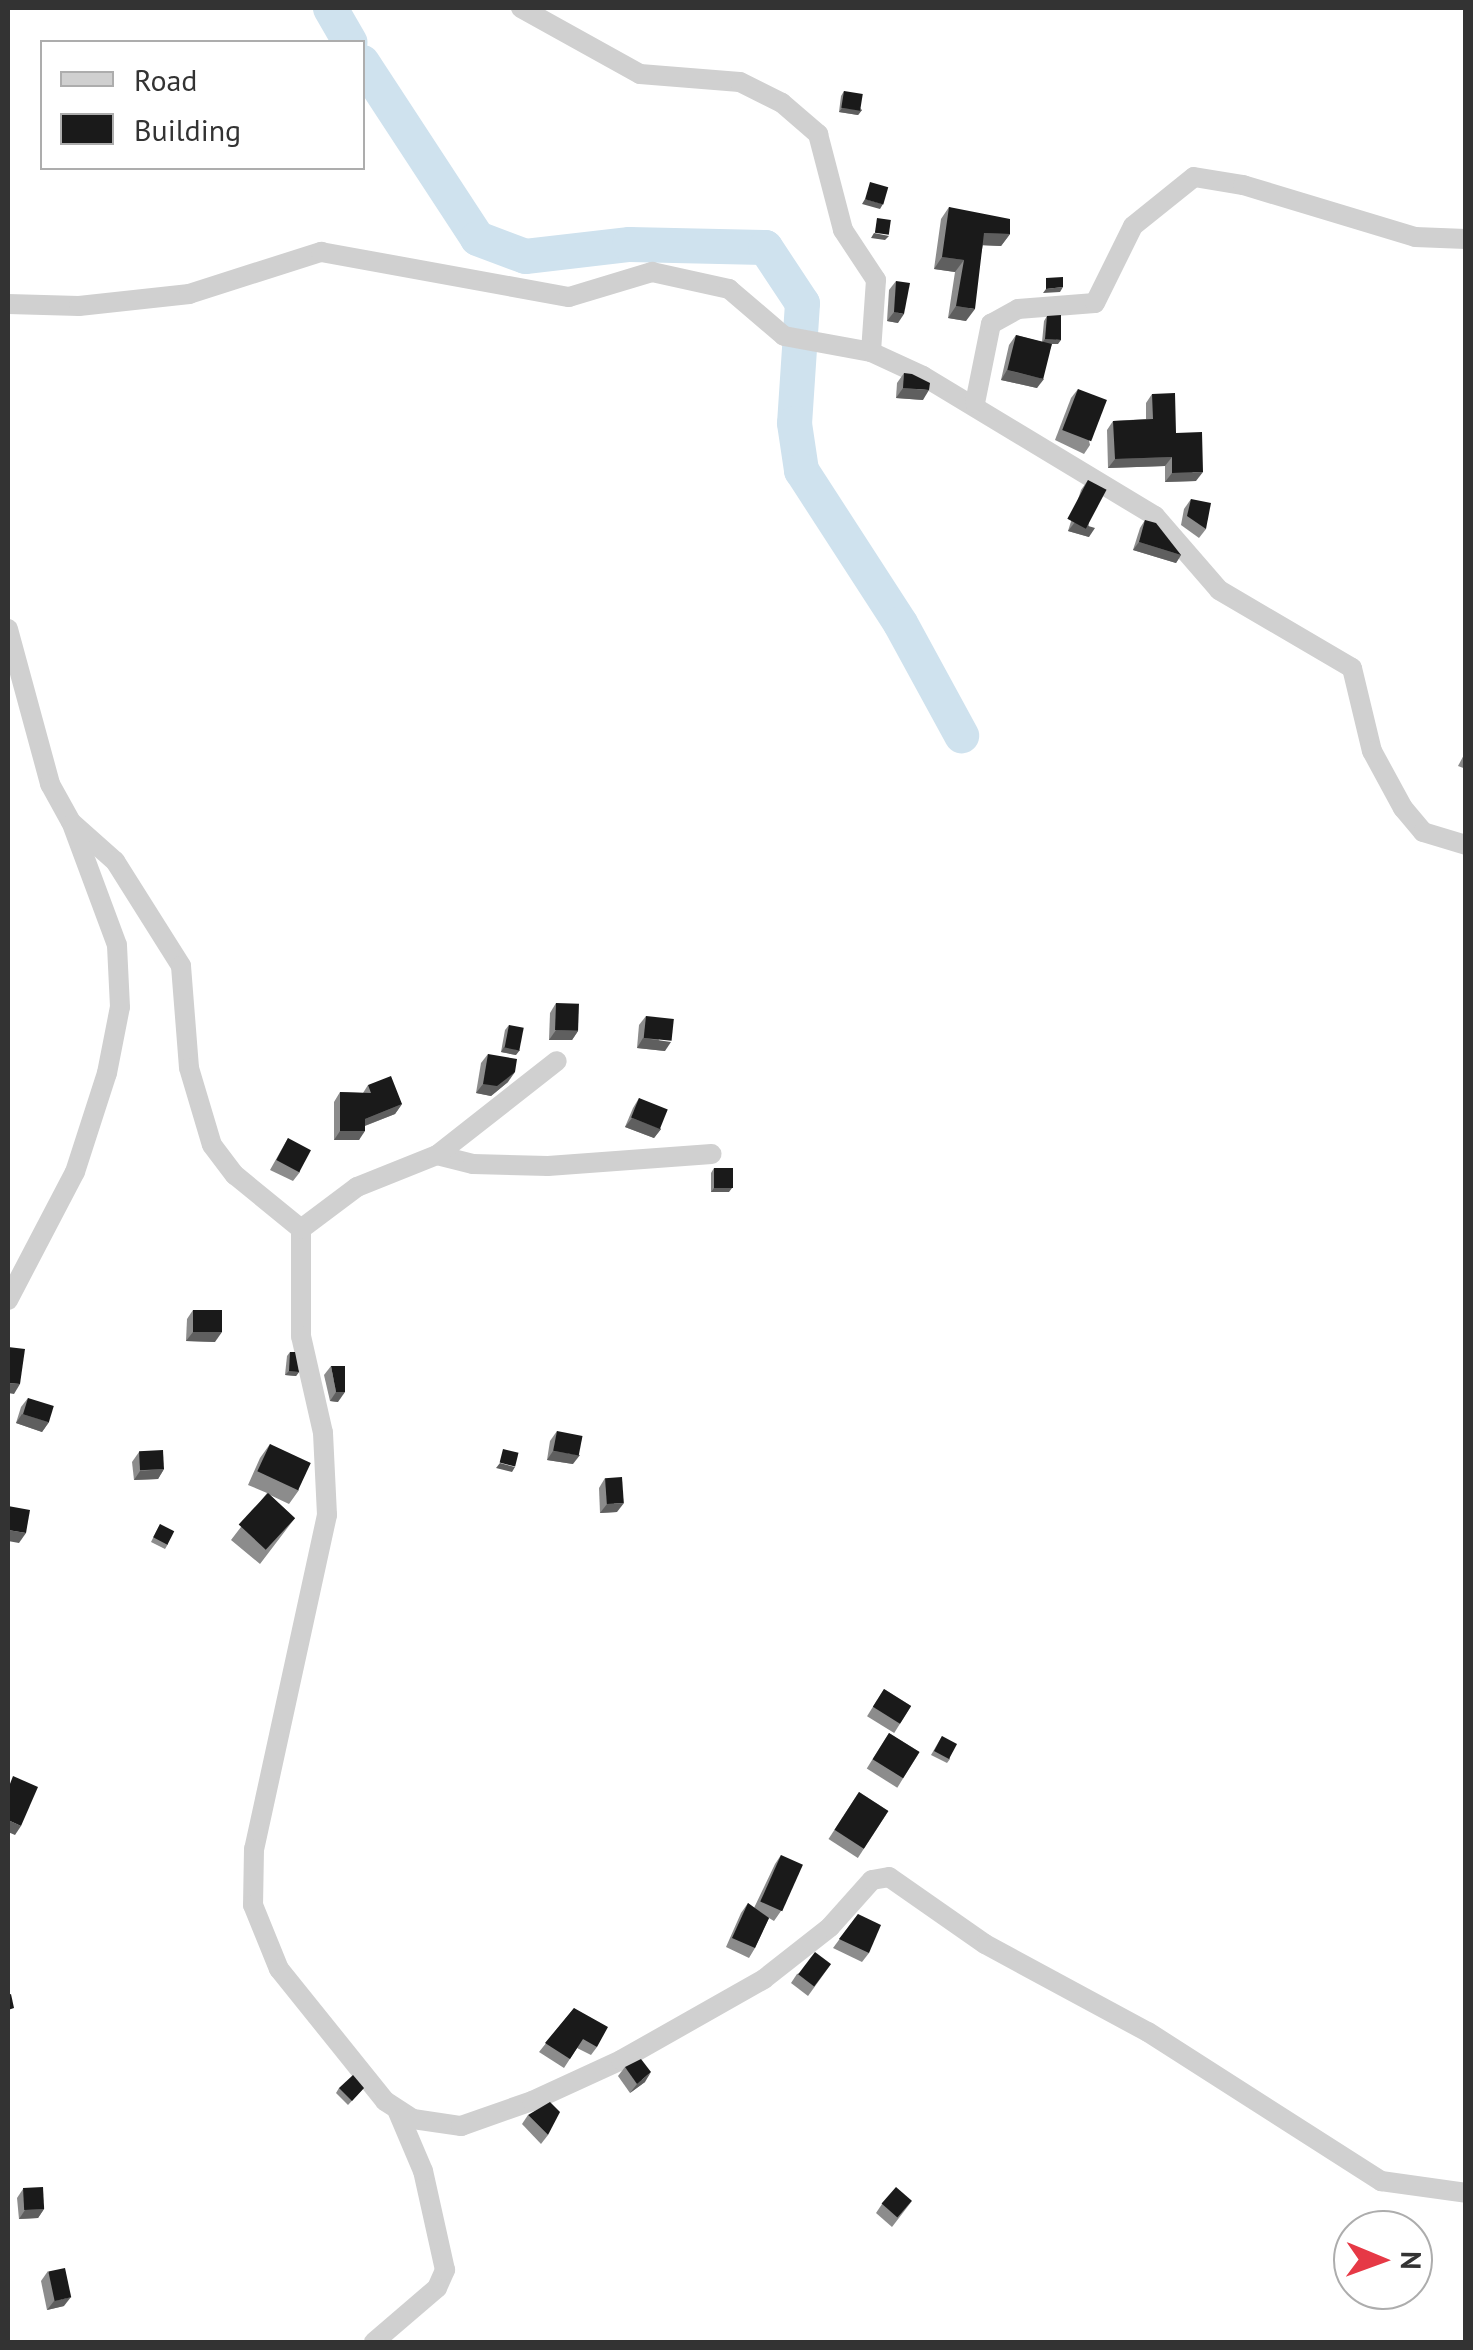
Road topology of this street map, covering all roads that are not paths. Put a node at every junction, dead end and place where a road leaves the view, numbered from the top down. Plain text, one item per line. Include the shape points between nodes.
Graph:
1 (521, 8) edge
2 (1466, 238) edge
3 (8, 304) edge
4 (871, 352) junction
5 (975, 404) junction
6 (8, 629) edge
7 (71, 822) junction
8 (1466, 845) edge
9 (557, 1061) dead end
10 (712, 1154) dead end
11 (437, 1155) junction
12 (301, 1229) junction
13 (8, 1300) edge
14 (398, 2112) junction
15 (1466, 2193) edge
16 (374, 2342) edge

1 - 4 street via 640,74 740,82 782,102 818,134 842,230 876,280
2 - 5 street via 1415,237 1243,185 1194,177 1133,226 1095,303 1018,309 991,324
3 - 4 street via 79,306 188,294 320,252 570,297 652,272 697,279 729,289 784,336
4 - 5 street
5 - 8 street via 1156,516 1219,590 1352,668 1372,752 1403,808 1423,832
6 - 7 street via 50,784
7 - 12 street via 115,861 181,966 189,1068 212,1146 235,1175
7 - 13 street via 117,945 120,1007 75,1172
9 - 11 street
10 - 11 street via 548,1166 474,1164
11 - 12 street via 356,1187
12 - 14 street via 301,1336 324,1433 327,1515 254,1849 253,1905 279,1969
14 - 15 street via 461,2126 621,2060 764,1979 830,1926 872,1880 889,1876 985,1944 1148,2032 1382,2181
14 - 16 street via 423,2171 446,2270 436,2288

